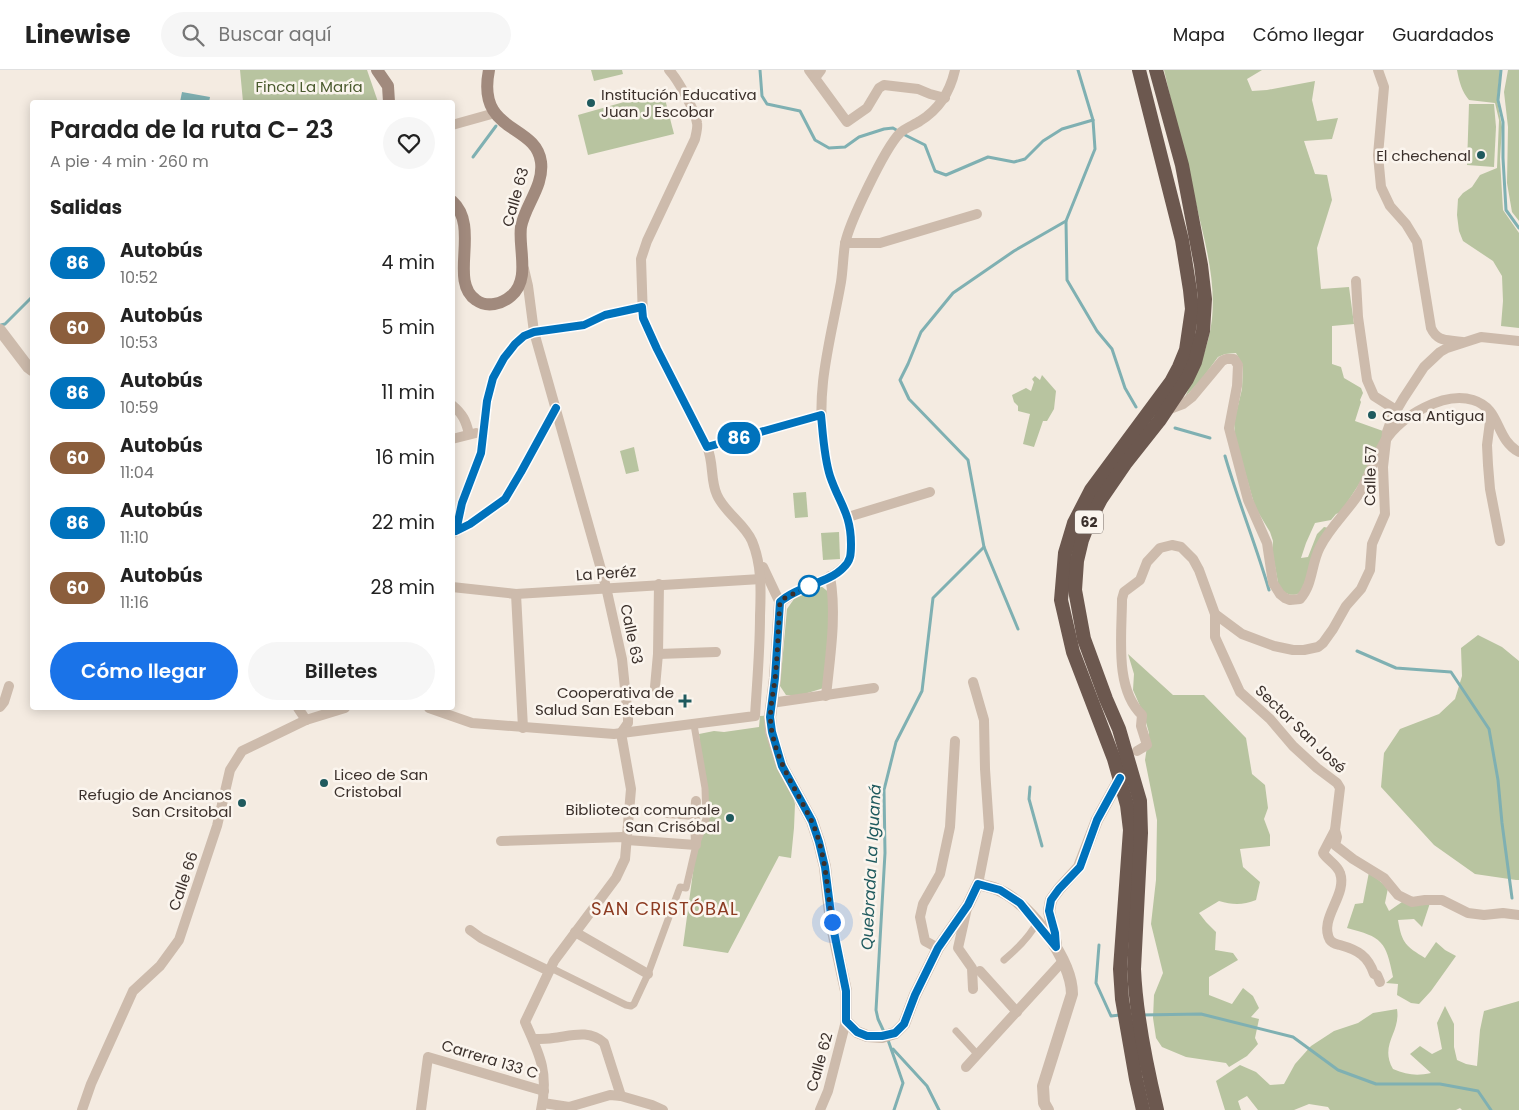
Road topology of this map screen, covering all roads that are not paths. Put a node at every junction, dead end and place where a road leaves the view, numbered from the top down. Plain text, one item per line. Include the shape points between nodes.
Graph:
1 (378, 70) edge
2 (489, 70) edge
3 (670, 70) edge
4 (955, 70) edge
5 (1139, 70) edge
6 (1156, 70) edge
7 (1378, 70) edge
8 (815, 73) edge
9 (945, 98) junction
10 (389, 100) edge
11 (495, 113) junction
12 (455, 124) edge
13 (455, 205) edge
14 (977, 214) dead end
15 (846, 243) junction
16 (523, 266) junction
17 (1356, 282) dead end
18 (642, 307) junction
19 (0, 330) edge
20 (534, 332) junction
21 (1463, 342) junction
22 (1519, 342) edge
23 (30, 368) edge
24 (455, 408) edge
25 (556, 408) junction
26 (1167, 410) junction
27 (1396, 410) junction
28 (1490, 411) junction
29 (821, 415) junction
30 (484, 432) junction
31 (469, 434) junction
32 (455, 438) edge
33 (1386, 440) junction
34 (707, 447) junction
35 (1519, 452) edge
36 (930, 492) dead end
37 (848, 517) junction
38 (455, 528) edge
39 (455, 532) edge
40 (1500, 541) dead end
41 (756, 553) junction
42 (830, 576) junction
43 (761, 579) junction
44 (659, 584) junction
45 (455, 587) edge
46 (606, 587) junction
47 (516, 594) junction
48 (780, 602) junction
49 (1215, 614) junction
50 (760, 645) junction
51 (778, 646) junction
52 (716, 652) dead end
53 (658, 654) junction
54 (973, 682) dead end
55 (9, 686) dead end
56 (655, 687) dead end
57 (874, 688) dead end
58 (826, 696) junction
59 (771, 704) junction
60 (0, 707) edge
61 (299, 710) edge
62 (338, 710) edge
63 (435, 710) edge
64 (306, 720) junction
65 (694, 725) junction
66 (523, 728) junction
67 (622, 733) junction
68 (954, 741) dead end
69 (1137, 751) dead end
70 (1120, 778) junction
71 (696, 801) dead end
72 (667, 813) dead end
73 (696, 815) junction
74 (1335, 830) junction
75 (627, 840) junction
76 (501, 841) dead end
77 (696, 845) junction
78 (978, 884) junction
79 (968, 905) junction
80 (1519, 915) edge
81 (1037, 922) junction
82 (470, 930) dead end
83 (575, 932) junction
84 (1056, 947) junction
85 (938, 948) junction
86 (1004, 960) dead end
87 (1062, 962) junction
88 (550, 970) junction
89 (980, 971) dead end
90 (648, 974) junction
91 (1380, 982) dead end
92 (973, 989) dead end
93 (1129, 999) junction
94 (1017, 1012) junction
95 (846, 1021) junction
96 (956, 1031) dead end
97 (533, 1039) junction
98 (1136, 1043) junction
99 (978, 1055) junction
100 (966, 1067) dead end
101 (544, 1091) junction
102 (621, 1096) junction
103 (542, 1106) edge
104 (660, 1109) edge
105 (82, 1110) edge
106 (421, 1110) edge
107 (820, 1110) edge
108 (1048, 1110) edge
109 (1143, 1110) edge
110 (1157, 1110) edge

1 - 10 main road via 388,86
2 - 11 main road via 486,84 488,100
3 - 18 street via 697,123 695,139 641,259
4 - 9 street
5 - 70 highway, 62 via 1182,240 1192,309 1189,330 1186,350 1171,382 1091,490 1074,523 1065,553 1061,600 1072,652
6 - 26 highway, 62 via 1182,165 1205,299 1204,331 1195,362
7 - 21 street via 1384,87 1378,155 1380,188 1417,242 1434,336
8 - 9 street via 839,113 849,122 867,108 884,85 918,89
9 - 15 street via 929,116 899,134 885,155 850,227
11 - 12 street
11 - 16 main road, Calle 63 via 536,148 541,162 540,176 521,227
13 - 16 main road, Calle 63 via 466,227 465,284 475,300 492,304 509,298 515,293
14 - 15 street via 880,243
15 - 29 street via 821,386
16 - 20 street, Calle 63
17 - 27 street via 1367,380 1374,396
18 - 20 street via 605,315 584,325
18 - 34 street via 643,318 657,349
19 - 23 street
20 - 25 street, Calle 63
20 - 30 street via 515,344 493,378
21 - 22 street via 1481,338
21 - 27 street, Calle 57 via 1447,348 1432,360
24 - 31 street via 466,421
25 - 39 street via 505,499
25 - 46 street, Calle 63
26 - 33 street via 1192,397 1222,361 1234,359 1238,365 1237,386 1229,428 1248,500 1267,543 1273,583 1280,594 1290,600 1300,600 1305,592 1320,546 1360,492
26 - 93 highway, 62 via 1101,499 1082,540 1075,590 1084,639 1119,729 1140,802 1134,969
27 - 33 street, Calle 57
28 - 33 street via 1480,403 1463,398 1441,401 1402,421
28 - 35 street via 1506,443
28 - 40 street via 1488,464
29 - 34 street
29 - 37 street via 830,475
30 - 31 street
30 - 38 street via 481,453
31 - 32 street
33 - 49 street, Calle 57 via 1385,514 1372,544 1370,570 1366,582 1318,647 1293,650 1274,646 1242,634
34 - 41 street via 718,497 751,538
36 - 37 street
37 - 42 street via 851,556 842,570
41 - 43 street
41 - 48 street
42 - 48 street
42 - 58 street via 834,597
43 - 44 street, La Peréz
43 - 50 street
44 - 46 street, La Peréz
44 - 53 street
45 - 47 street, La Peréz
46 - 47 street, La Peréz
46 - 67 street, Calle 63 via 627,696 628,723
47 - 66 street
48 - 51 street
49 - 69 street via 1199,570 1181,547 1160,548 1147,562 1140,580 1124,592 1121,671 1134,708 1142,715 1141,726 1148,745
49 - 74 street, Sector San José via 1216,637 1240,692 1340,788
50 - 51 street
50 - 65 street via 755,716
51 - 59 street
52 - 53 street
53 - 56 street
54 - 78 street via 984,720 989,828
55 - 60 street
57 - 58 street
58 - 59 street
59 - 95 street via 776,750 812,821 821,850 846,991
61 - 64 street
62 - 64 street, Calle 66
63 - 66 street via 472,723
64 - 105 street, Calle 66 via 242,751 230,770 217,826 179,940 160,966 133,991
65 - 67 street
65 - 77 street via 706,819
66 - 67 street
67 - 75 street, Calle 63 via 631,789
68 - 85 street via 950,827 940,874 923,904 920,917 925,941
70 - 84 street via 1097,820 1080,867 1051,900 1049,911
70 - 93 highway, 62 via 1130,830 1120,969
71 - 73 street
72 - 73 street
73 - 77 street
74 - 80 street, Sector San José via 1335,845 1384,878 1405,899 1412,902 1442,900 1468,913
74 - 91 street via 1323,853 1338,869 1342,887 1328,932 1334,944 1367,958
75 - 76 street via 622,837
75 - 77 street
75 - 83 street, Calle 63 via 625,859 616,878
77 - 90 street via 686,888 680,887
78 - 79 street
78 - 81 street via 1000,890 1020,903
79 - 85 street
79 - 92 street via 958,948 972,968
81 - 84 street
81 - 86 street via 1025,941
82 - 88 street
83 - 88 street, Calle 63
83 - 90 street
84 - 87 street
85 - 95 street via 904,1024 895,1033 867,1036 857,1032
87 - 94 street
87 - 108 street via 1072,994 1043,1086
88 - 90 street via 631,1006
88 - 97 street, Calle 63 via 525,1022
89 - 94 street
93 - 98 highway, 62
94 - 99 street
95 - 107 street, Calle 62
96 - 99 street
97 - 101 street via 542,1060
97 - 102 street via 589,1034 600,1039
98 - 109 highway, 62
98 - 110 highway, 62
99 - 100 street
101 - 103 street
101 - 106 street, Carrera 133 C via 428,1056
102 - 103 street via 610,1095 569,1107
102 - 104 street

